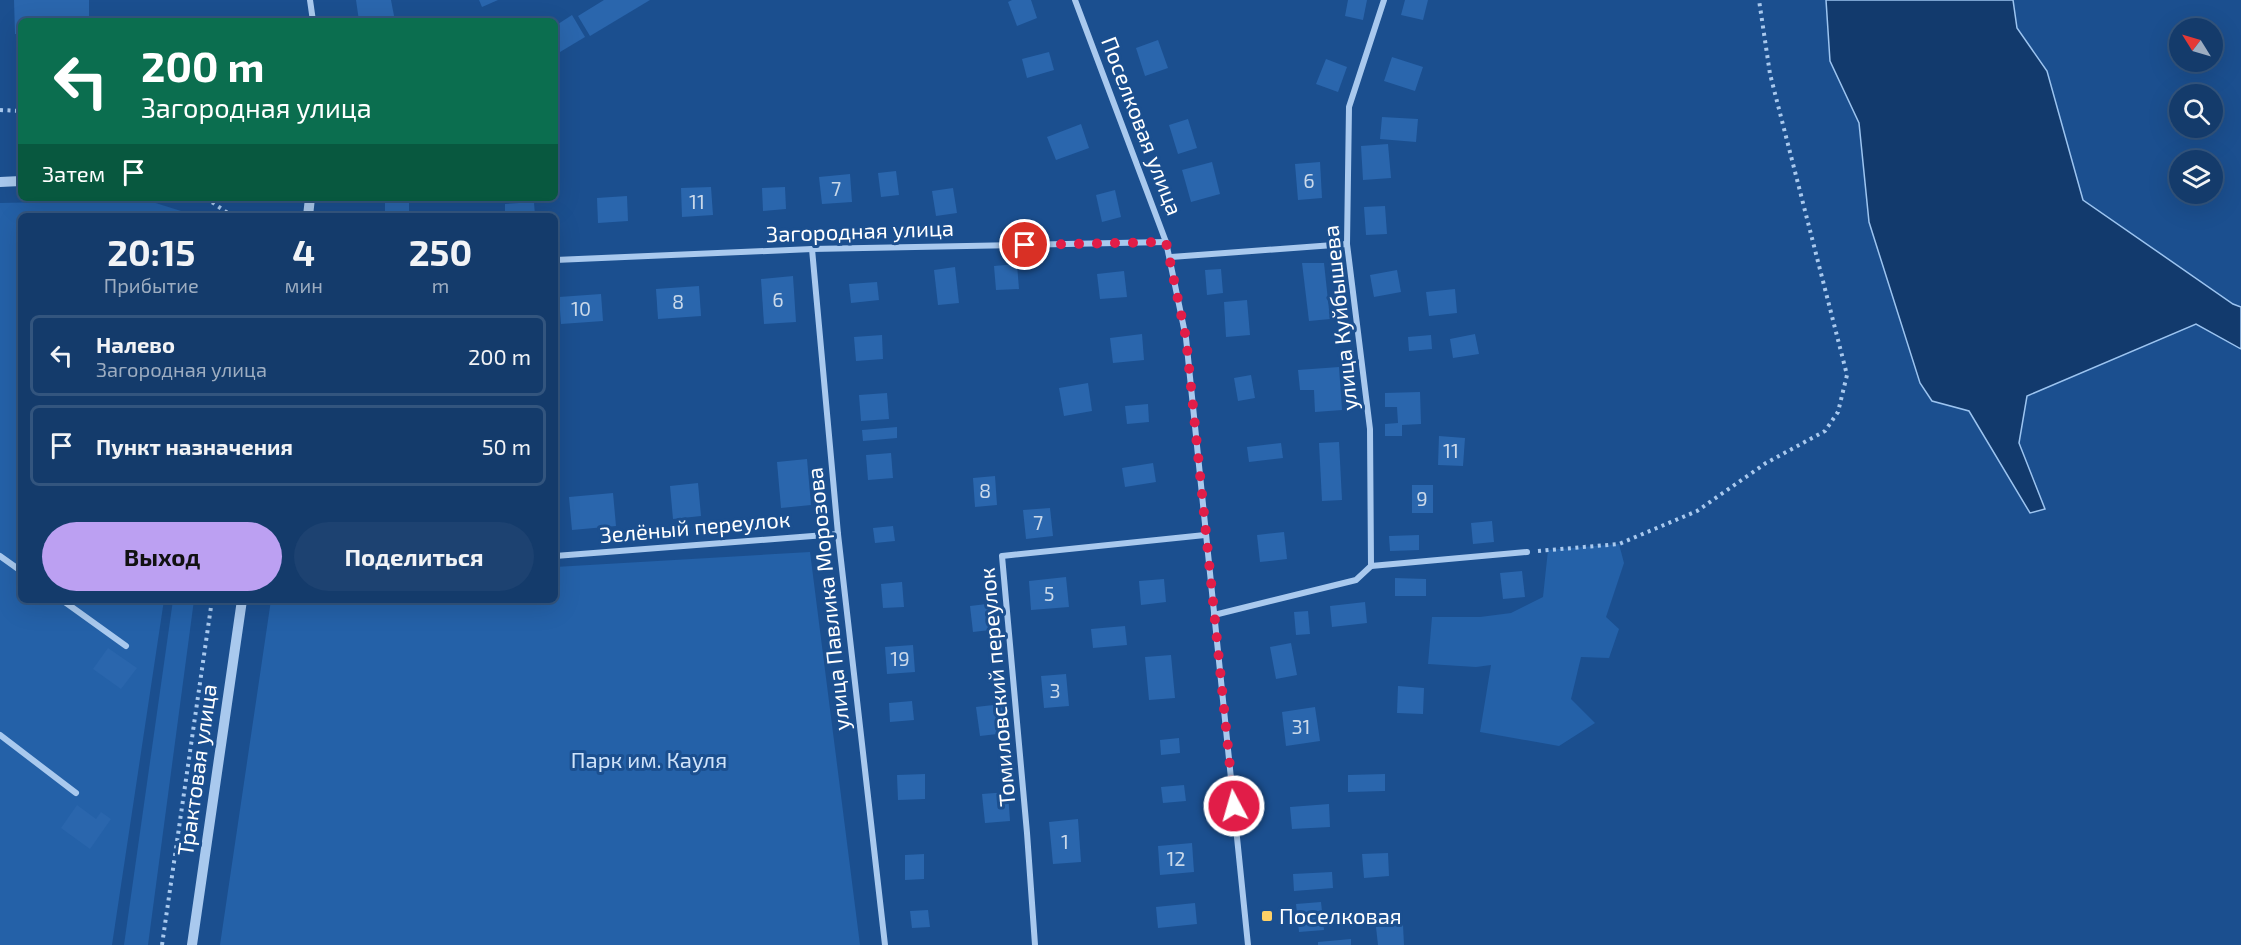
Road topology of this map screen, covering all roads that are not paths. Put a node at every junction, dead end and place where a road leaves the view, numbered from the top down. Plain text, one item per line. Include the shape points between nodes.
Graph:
1 (310, 0) edge
2 (1075, 0) edge
3 (1384, 0) edge
4 (313, 18) edge
5 (18, 181) edge
6 (0, 182) edge
7 (1166, 242) junction
8 (1347, 244) junction
9 (812, 249) junction
10 (1171, 257) junction
11 (558, 260) edge
12 (838, 534) junction
13 (1205, 535) junction
14 (1527, 552) road end
15 (0, 556) edge
16 (558, 556) edge
17 (1371, 566) junction
18 (18, 569) edge
19 (66, 603) edge
20 (242, 603) edge
21 (1214, 615) junction
22 (126, 646) dead end
23 (0, 735) edge
24 (76, 792) dead end
25 (192, 945) edge
26 (885, 945) edge
27 (1035, 945) edge
28 (1248, 945) edge

1 - 4 street
2 - 7 street, Поселковая улица
3 - 8 street, улица Куйбышева via 1349,107
5 - 6 street
7 - 9 street, Загородная улица
7 - 10 street, Поселковая улица
8 - 10 street
8 - 17 street, улица Куйбышева via 1370,429
9 - 11 street, Загородная улица
9 - 12 street, улица Павлика Морозова
10 - 13 street, Поселковая улица via 1186,338
12 - 16 street, Зелёный переулок
12 - 26 street, улица Павлика Морозова
13 - 21 street, Поселковая улица
13 - 27 street, Томиловский переулок via 1002,556
14 - 17 street
15 - 18 street
17 - 21 street via 1356,580
19 - 22 street
20 - 25 street, Трактовая улица
21 - 28 street, Поселковая улица
23 - 24 street

